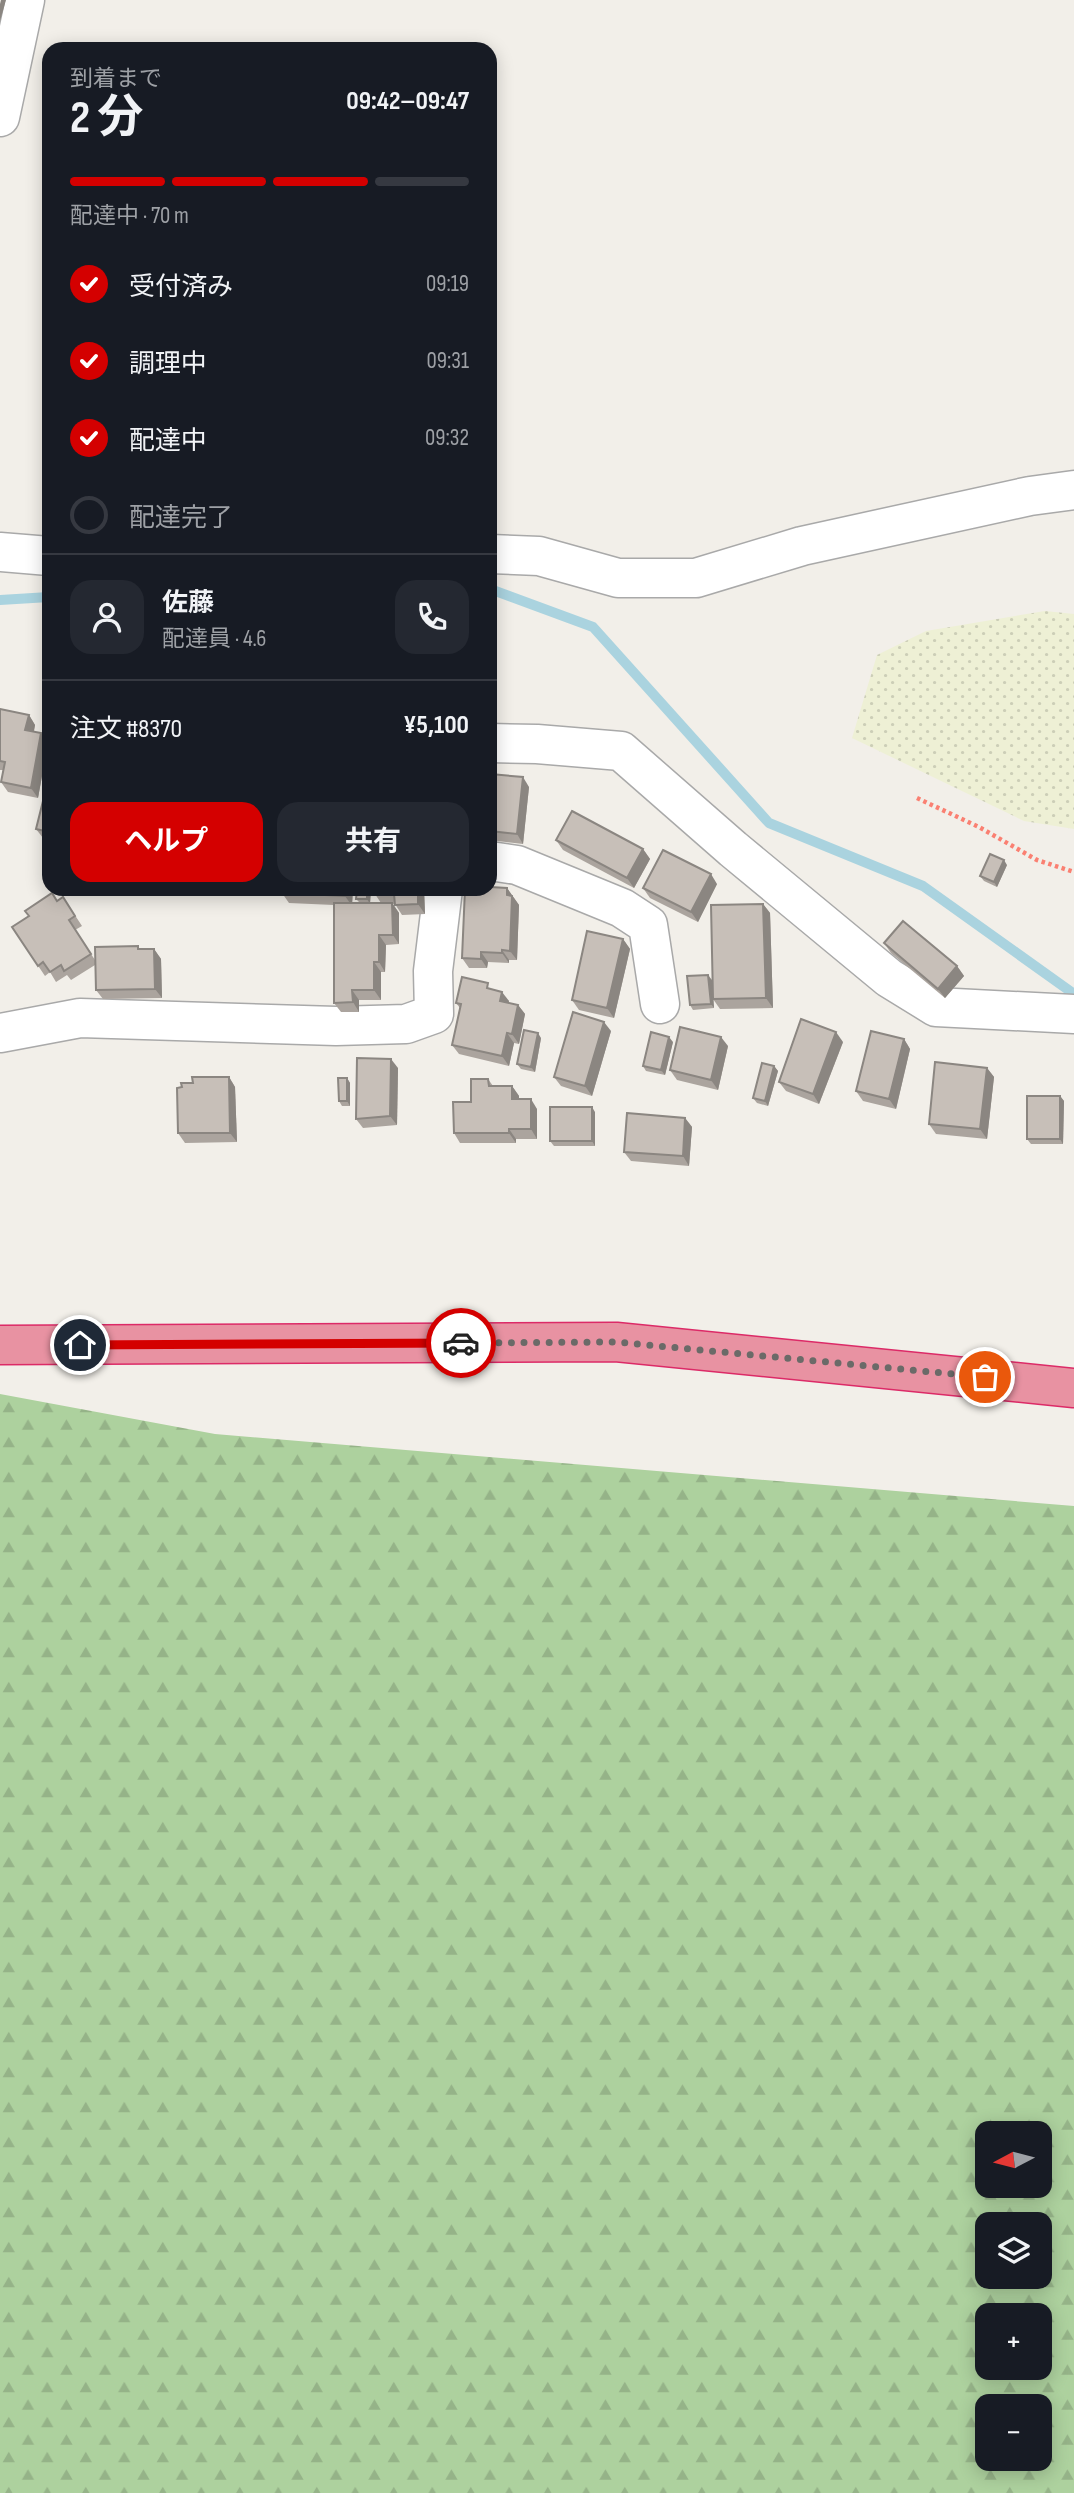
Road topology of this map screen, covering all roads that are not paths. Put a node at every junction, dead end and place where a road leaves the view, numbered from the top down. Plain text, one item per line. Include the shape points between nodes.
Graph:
1 (25, 0) edge
2 (7, 46) edge
3 (0, 117) edge
4 (1074, 490) edge
5 (0, 552) edge
6 (497, 554) edge
7 (42, 555) edge
8 (497, 743) edge
9 (497, 862) edge
10 (442, 896) edge
11 (660, 1003) dead end
12 (1074, 1014) edge
13 (0, 1032) edge
14 (0, 1345) edge
15 (1074, 1388) edge

1 - 2 street
2 - 3 street
4 - 6 street via 1030,495 802,546 696,578 618,578 540,556
5 - 7 street
8 - 12 street via 621,751 889,978 936,1007
9 - 11 street via 517,865 622,908 648,925
10 - 13 street via 433,971 434,1014 405,1024 256,1025 80,1018
14 - 15 highway via 616,1342

